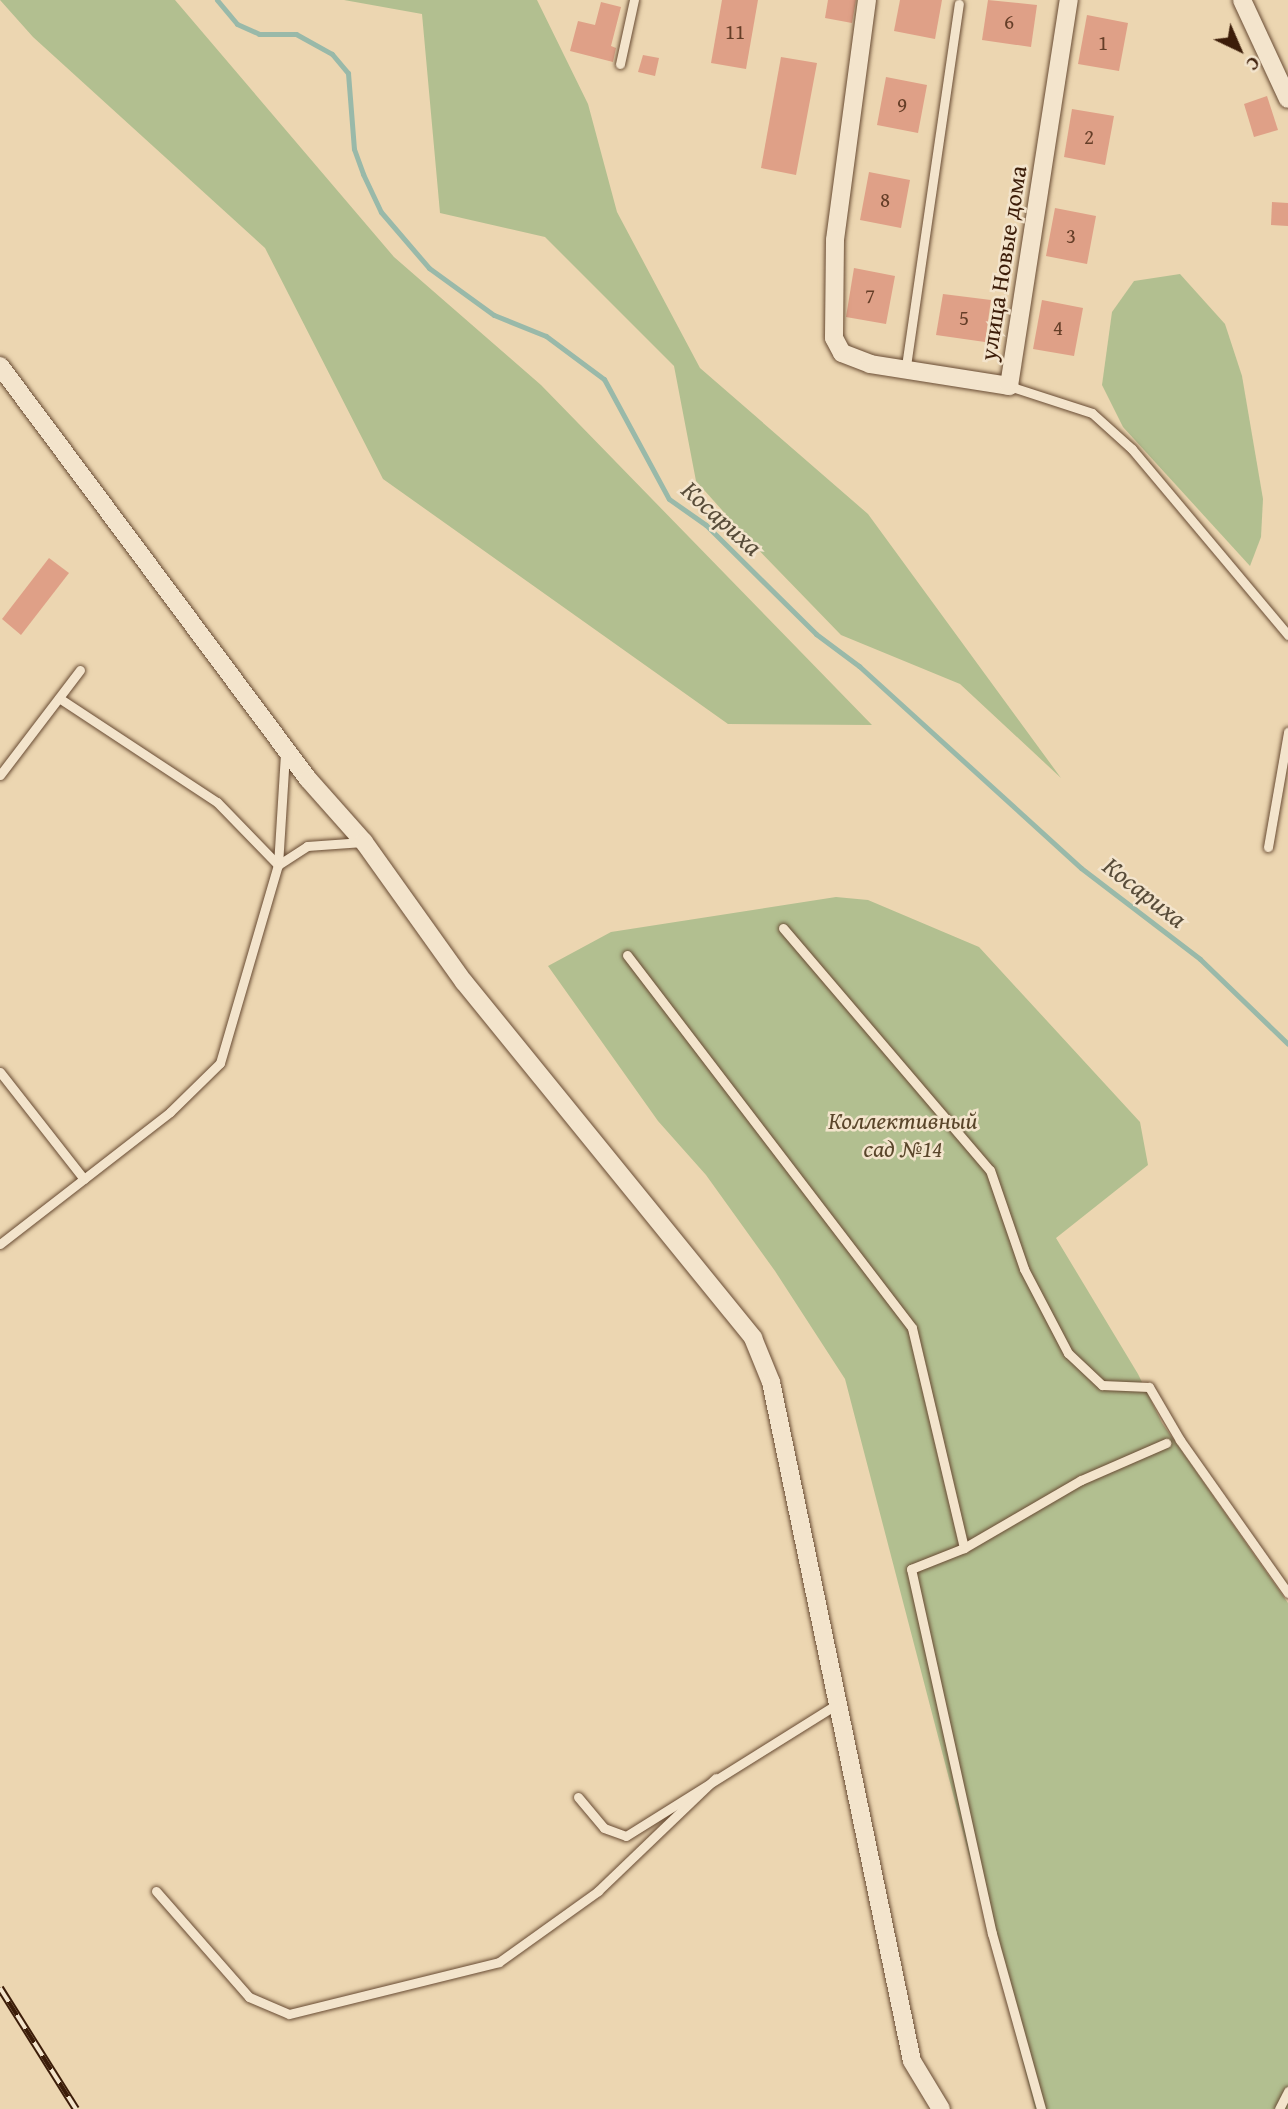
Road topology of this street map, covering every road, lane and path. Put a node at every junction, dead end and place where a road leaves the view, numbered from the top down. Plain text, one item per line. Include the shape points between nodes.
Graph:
1 (634, 0) edge
2 (867, 0) edge
3 (1069, 0) edge
4 (1242, 0) edge
5 (959, 4) dead end
6 (620, 64) dead end
7 (1288, 99) edge
8 (0, 366) edge
9 (906, 366) junction
10 (1009, 386) junction
11 (1288, 635) edge
12 (80, 670) dead end
13 (59, 698) junction
14 (1288, 732) edge
15 (286, 749) junction
16 (0, 775) edge
17 (364, 842) junction
18 (1268, 847) dead end
19 (278, 865) junction
20 (783, 928) dead end
21 (626, 955) dead end
22 (0, 1072) edge
23 (84, 1179) junction
24 (0, 1244) edge
25 (1166, 1443) dead end
26 (964, 1548) junction
27 (1288, 1593) edge
28 (834, 1706) junction
29 (716, 1778) junction
30 (578, 1797) dead end
31 (156, 1891) dead end
32 (1288, 2091) edge
33 (941, 2109) edge
34 (1041, 2109) edge
35 (1279, 2109) edge

1 - 6 lane
2 - 9 street, улица Новые дома via 835,240 834,338 842,353 870,364
3 - 10 street, улица Новые дома
4 - 7 street
5 - 9 lane
8 - 15 street
9 - 10 street, улица Новые дома
10 - 11 lane via 1092,412 1132,449
12 - 13 lane
13 - 16 lane
13 - 19 lane via 217,802
14 - 18 lane
15 - 17 street
15 - 19 lane
17 - 19 lane via 307,846
17 - 28 street via 464,982 753,1338 771,1382
19 - 23 lane via 220,1063 170,1112
20 - 27 lane via 990,1170 1024,1269 1068,1353 1102,1385 1149,1387
21 - 26 lane via 912,1328
22 - 23 lane
23 - 24 lane
25 - 26 lane via 1081,1480
26 - 34 lane via 911,1569 992,1934
28 - 29 lane
28 - 33 street via 912,2061
29 - 30 lane via 665,1807 636,1832 619,1837 604,1828
29 - 31 lane via 598,1891 499,1962 289,2014 249,1997
32 - 35 lane

